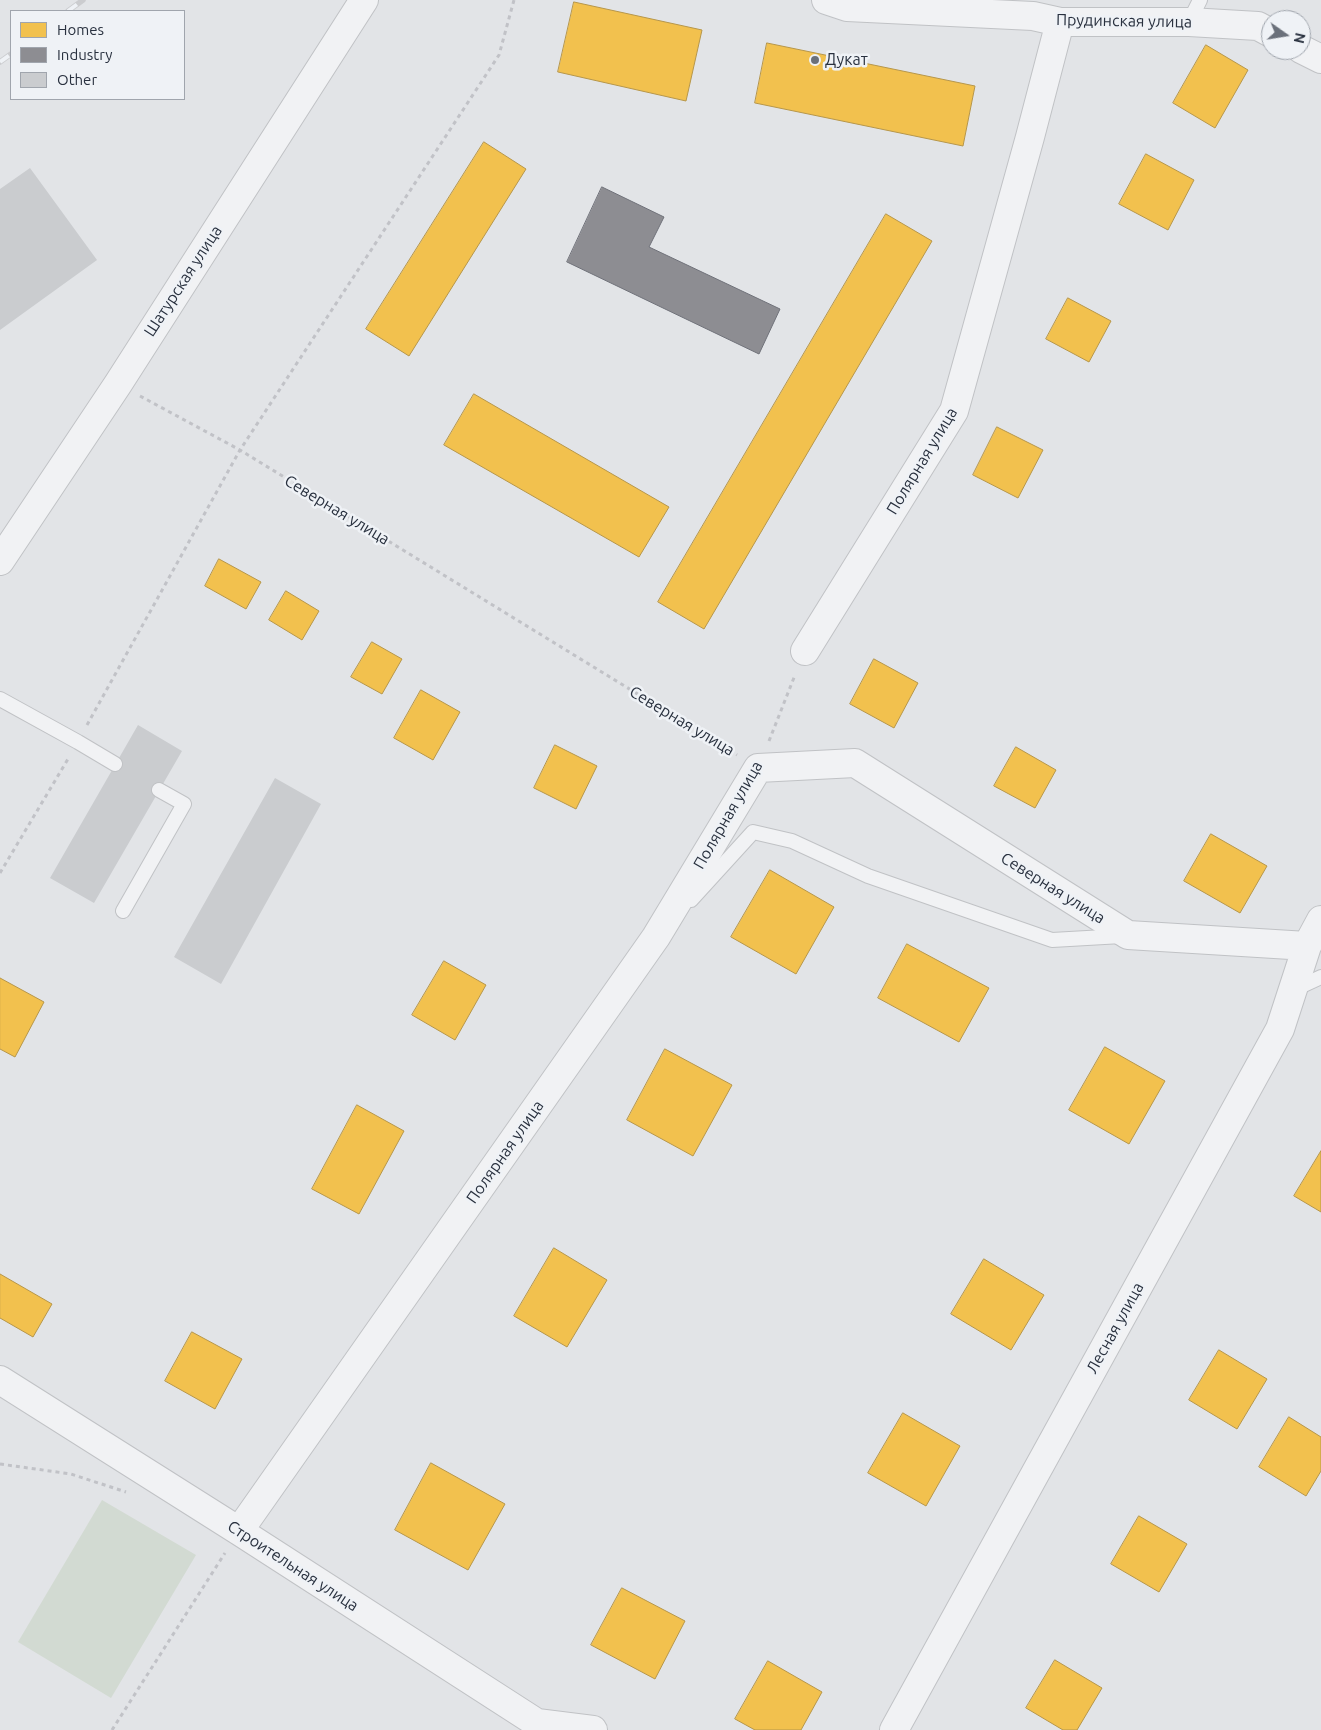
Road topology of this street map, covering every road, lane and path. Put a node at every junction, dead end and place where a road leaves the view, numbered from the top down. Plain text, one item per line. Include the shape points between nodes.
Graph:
1 (364, 0) edge
2 (514, 0) edge
3 (826, 0) edge
4 (1195, 11) edge
5 (1060, 22) junction
6 (1261, 28) edge
7 (118, 384) junction
8 (240, 450) junction
9 (0, 561) edge
10 (805, 651) joint
11 (0, 699) edge
12 (78, 742) junction
13 (115, 764) dead end
14 (758, 768) junction
15 (159, 790) dead end
16 (0, 873) edge
17 (123, 911) dead end
18 (1321, 920) edge
19 (1128, 935) junction
20 (656, 937) junction
21 (1307, 946) junction
22 (1321, 977) edge
23 (1293, 991) junction
24 (0, 1380) edge
25 (0, 1464) edge
26 (127, 1493) dead end
27 (240, 1531) junction
28 (112, 1730) edge
29 (593, 1730) edge
30 (894, 1730) edge

1 - 7 street, Шатурская улица
2 - 8 path via 499,56
3 - 5 street, Прудинская улица via 847,7 1033,16
4 - 5 street, Прудинская улица
4 - 6 street, Прудинская улица
5 - 10 street, Полярная улица via 954,411
7 - 8 path, Северная улица
7 - 9 street, Шатурская улица
8 - 12 path
8 - 14 path, Северная улица
10 - 14 path, Полярная улица
11 - 12 lane
12 - 13 lane
12 - 16 path
14 - 19 street, Северная улица via 854,763
14 - 20 street, Полярная улица
15 - 17 lane via 184,804
18 - 21 street, Лесная улица
19 - 20 lane via 1052,940 868,876 792,841 753,832
19 - 21 street, Северная улица
20 - 27 street, Полярная улица
21 - 23 street, Лесная улица
22 - 23 lane
23 - 30 street, Лесная улица via 1280,1029
24 - 27 street, Строительная улица
25 - 26 path via 71,1474
27 - 28 path
27 - 29 street, Строительная улица via 537,1723

